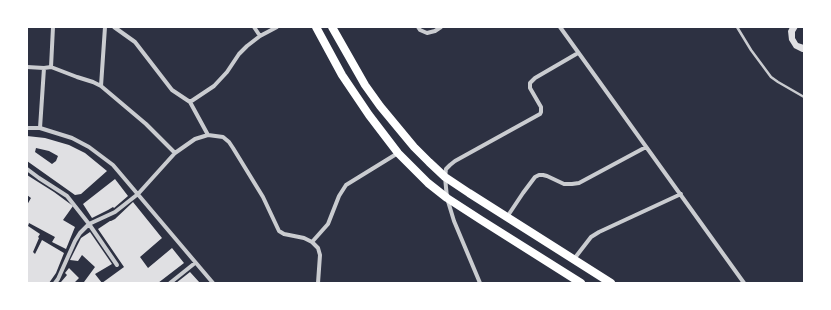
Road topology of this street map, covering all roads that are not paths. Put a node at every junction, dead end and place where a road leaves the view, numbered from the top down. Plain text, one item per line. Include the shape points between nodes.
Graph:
1 (53, 27) edge
2 (105, 27) edge
3 (114, 27) edge
4 (254, 27) edge
5 (277, 27) edge
6 (316, 27) edge
7 (332, 27) edge
8 (418, 27) edge
9 (440, 27) edge
10 (560, 27) edge
11 (737, 27) edge
12 (260, 36) junction
13 (578, 53) junction
14 (27, 67) edge
15 (51, 67) junction
16 (44, 68) junction
17 (101, 86) junction
18 (804, 97) edge
19 (190, 102) junction
20 (27, 128) edge
21 (40, 128) junction
22 (208, 135) junction
23 (646, 147) junction
24 (175, 153) junction
25 (398, 153) junction
26 (27, 169) edge
27 (446, 177) junction
28 (138, 194) junction
29 (681, 194) junction
30 (447, 198) junction
31 (507, 218) junction
32 (89, 224) junction
33 (312, 242) junction
34 (574, 259) junction
35 (195, 263) junction
36 (117, 266) dead end
37 (55, 283) edge
38 (170, 283) edge
39 (213, 283) edge
40 (318, 283) edge
41 (480, 283) edge
42 (581, 283) edge
43 (611, 283) edge
44 (744, 283) edge

1 - 15 street
2 - 17 street
3 - 19 street via 135,42 172,90
4 - 12 street
5 - 12 street
6 - 25 main road via 342,75
7 - 27 main road via 380,106 414,147
8 - 9 street via 426,33
10 - 13 street
11 - 18 lane via 771,77
12 - 19 street via 239,54 214,86
13 - 23 street
13 - 27 street via 530,83 530,88 541,107 540,114 450,165 446,169
14 - 16 street
15 - 16 street
15 - 17 street
16 - 21 street
17 - 24 street via 146,124
19 - 22 street
20 - 21 street
21 - 28 street via 72,138 89,147 112,165
22 - 24 street via 195,139
22 - 33 street via 223,137 229,142 263,197 279,231
23 - 29 street
23 - 31 street via 579,183 564,184 543,175 535,177
24 - 28 street
25 - 30 main road
25 - 33 street via 346,185 328,224
26 - 32 street via 67,196
27 - 30 street
27 - 31 main road
28 - 32 street via 115,212
28 - 35 street
29 - 34 street via 599,232 591,237
29 - 44 street
30 - 41 street
30 - 42 main road
31 - 34 main road
32 - 36 street
32 - 37 street via 75,241
33 - 40 street via 320,255
34 - 43 main road
35 - 38 street
35 - 39 street

